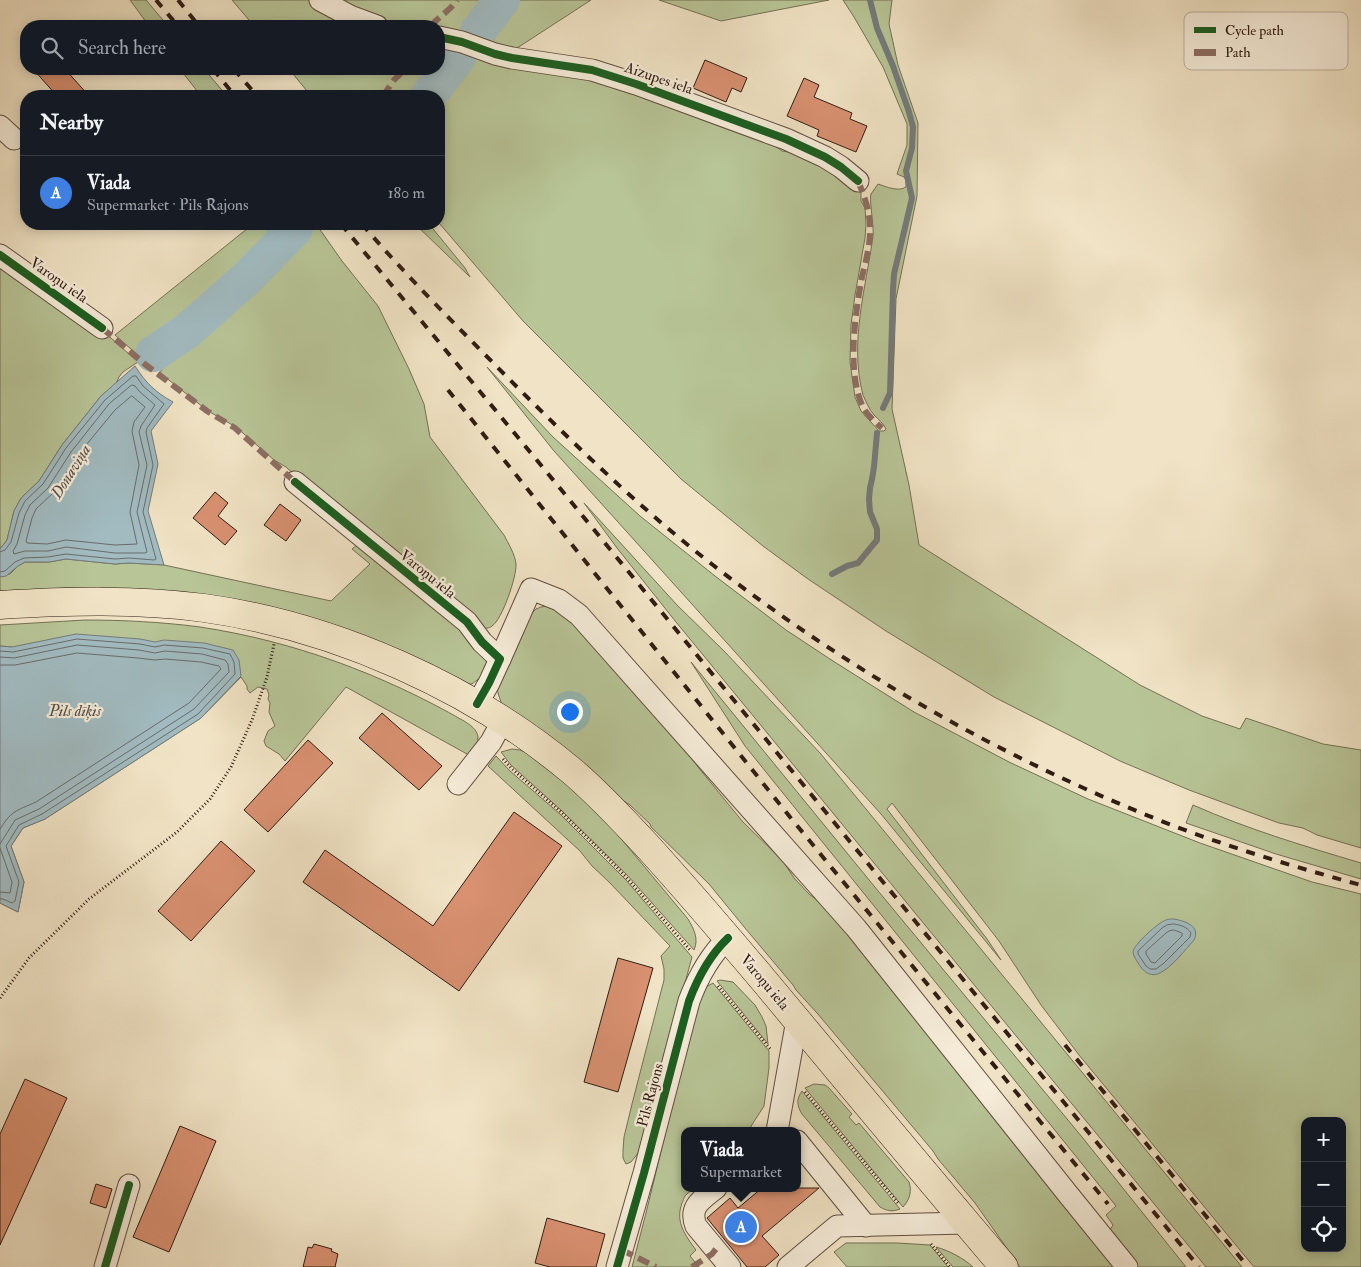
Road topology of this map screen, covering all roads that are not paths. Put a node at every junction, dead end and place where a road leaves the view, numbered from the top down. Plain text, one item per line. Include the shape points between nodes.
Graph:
1 (320, 0) edge
2 (361, 20) edge
3 (445, 38) edge
4 (858, 181) dead end
5 (0, 255) edge
6 (102, 328) dead end
7 (296, 482) dead end
8 (0, 605) edge
9 (500, 658) junction
10 (477, 704) junction
11 (497, 731) junction
12 (458, 784) dead end
13 (728, 938) junction
14 (797, 1020) junction
15 (781, 1127) edge
16 (801, 1146) edge
17 (129, 1185) dead end
18 (711, 1192) edge
19 (967, 1223) junction
20 (866, 1226) junction
21 (105, 1267) edge
22 (617, 1267) edge
23 (730, 1267) edge
24 (788, 1267) edge
25 (1004, 1267) edge
26 (1127, 1267) edge

1 - 2 street
3 - 4 street, Aizupes iela via 494,54 580,68 628,82 786,139 825,157
5 - 6 street, Varoņu iela
7 - 9 street, Varoņu iela via 467,622
8 - 10 highway, Varoņu iela via 127,602 237,613 361,650 425,677
9 - 10 street
9 - 26 street via 530,589 559,600 579,615 856,928
10 - 11 highway, Varoņu iela
11 - 12 street
11 - 13 highway, Varoņu iela via 544,748 575,774 627,824
13 - 14 highway, Varoņu iela
13 - 22 street, Pils Rajons via 704,967 689,1001
14 - 15 street
14 - 19 highway, Varoņu iela
16 - 20 street
17 - 21 street
18 - 23 street via 698,1203 694,1220
19 - 20 street
19 - 25 highway, Varoņu iela
20 - 24 street via 837,1226

